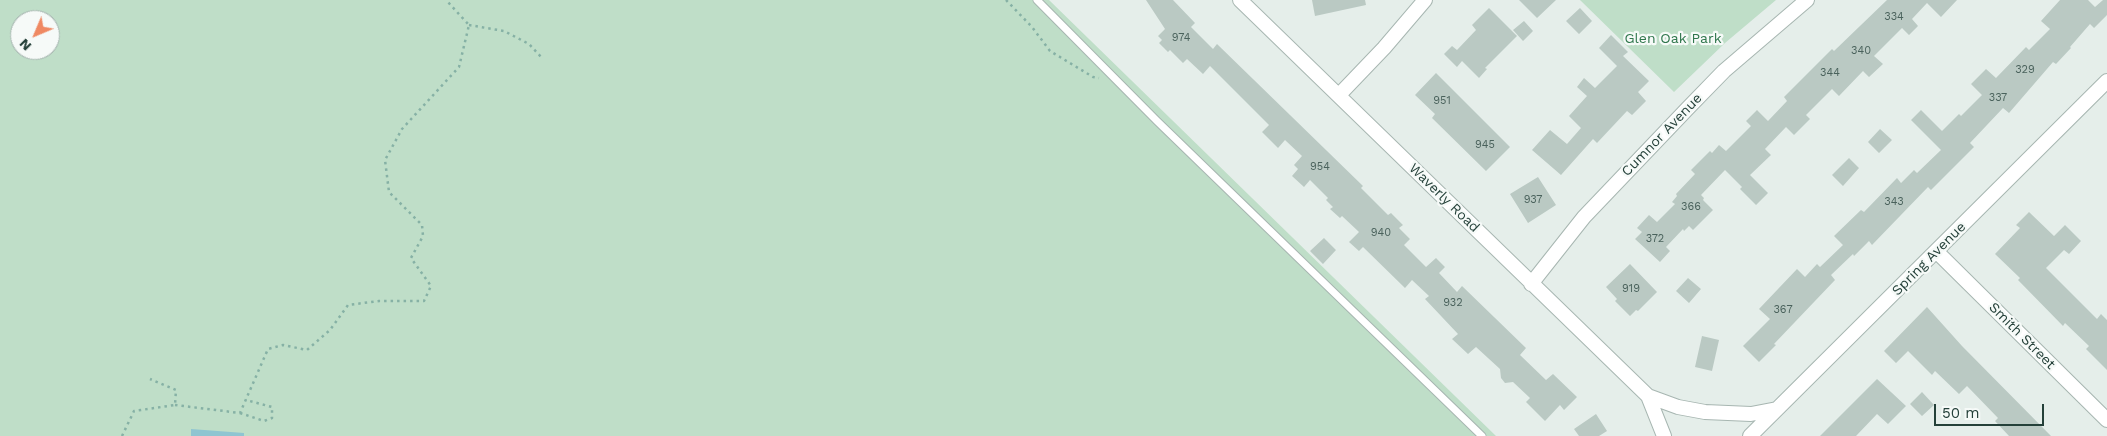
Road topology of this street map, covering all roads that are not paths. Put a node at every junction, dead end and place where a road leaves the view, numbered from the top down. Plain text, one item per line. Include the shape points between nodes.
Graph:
1 (1037, 0) edge
2 (1240, 0) edge
3 (1425, 0) edge
4 (1806, 0) edge
5 (2107, 80) edge
6 (1339, 95) junction
7 (1936, 251) junction
8 (1531, 284) junction
9 (1648, 396) junction
10 (1777, 409) junction
11 (2107, 420) edge
12 (1482, 436) edge
13 (1664, 436) edge
14 (1750, 436) edge

1 - 12 lane
2 - 6 street, Waverly Road
3 - 6 street
4 - 8 street, Cumnor Avenue via 1724,71 1688,108 1584,217
5 - 7 street, Spring Avenue
6 - 8 street, Waverly Road
7 - 10 street, Spring Avenue
7 - 11 street, Smith Street
8 - 9 street, Waverly Road
9 - 10 street, Waverly Road via 1705,412 1751,414
9 - 13 street, Waverly Road
10 - 14 street, Spring Avenue

